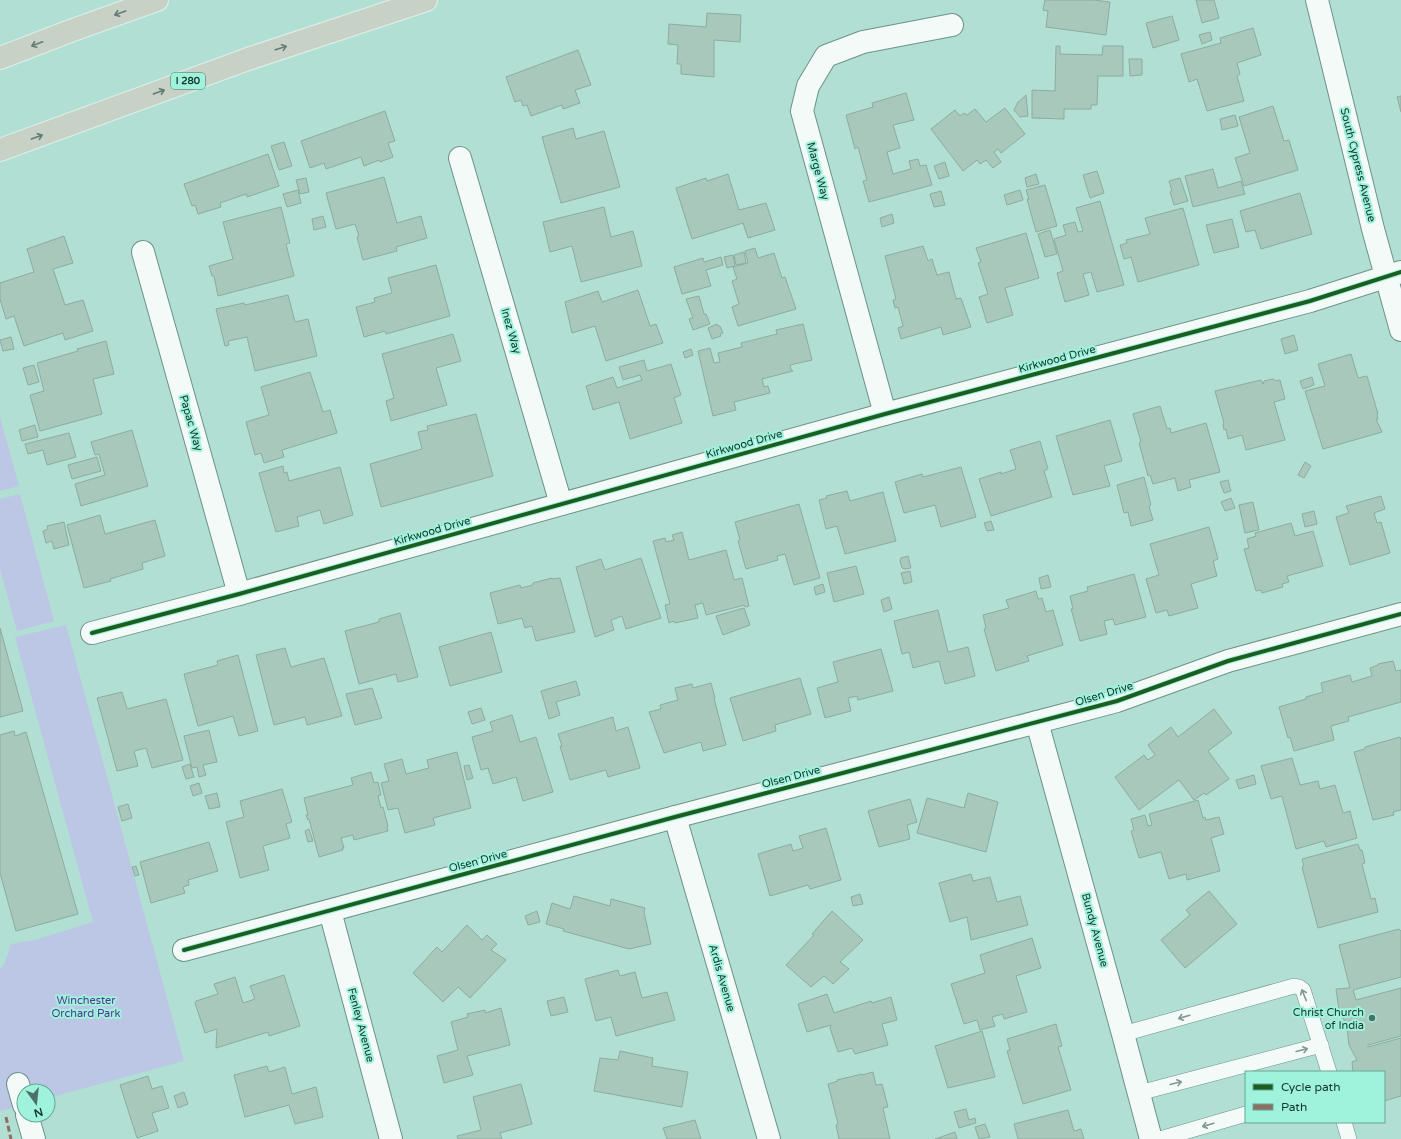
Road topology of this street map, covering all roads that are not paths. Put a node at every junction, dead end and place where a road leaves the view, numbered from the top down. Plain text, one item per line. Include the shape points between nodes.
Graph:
1 (157, 0) edge
2 (426, 0) edge
3 (1317, 0) edge
4 (952, 25) dead end
5 (0, 58) edge
6 (0, 150) edge
7 (460, 158) dead end
8 (143, 252) dead end
9 (1393, 275) edge
10 (1401, 330) edge
11 (885, 414) junction
12 (562, 504) junction
13 (239, 594) junction
14 (1401, 614) edge
15 (92, 633) dead end
16 (1037, 722) junction
17 (675, 817) junction
18 (330, 911) junction
19 (184, 950) dead end
20 (1123, 1034) junction
21 (1321, 1046) junction
22 (1329, 1071) edge
23 (1139, 1093) junction
24 (1245, 1114) edge
25 (29, 1123) edge
26 (1344, 1123) edge
27 (34, 1139) edge
28 (391, 1139) edge
29 (769, 1139) edge
30 (1151, 1139) edge
31 (1160, 1139) edge
32 (1349, 1139) edge

1 -> 5 highway
6 -> 2 highway, I 280 via 248,59
3 - 9 street, South Cypress Avenue
4 - 11 street, Marge Way via 863,42 826,56 808,86 802,112
7 - 12 street, Inez Way
8 - 13 street, Papac Way
9 - 10 street, South Cypress Avenue
9 - 11 street, Kirkwood Drive via 1310,301
11 - 12 street, Kirkwood Drive
12 - 13 street, Kirkwood Drive
13 - 15 street, Kirkwood Drive
14 - 16 street, Olsen Drive via 1228,661 1117,701
16 - 17 street, Olsen Drive
16 - 20 street, Bundy Avenue
17 - 18 street, Olsen Drive
17 - 29 street, Ardis Avenue
18 - 19 street, Olsen Drive
18 - 28 street, Fenley Avenue
21 -> 20 lane via 1303,990 1294,986
20 - 23 street, Bundy Avenue
21 - 22 lane
23 -> 21 lane
23 - 30 street, Bundy Avenue
24 -> 31 lane
25 - 27 street
26 - 32 lane

